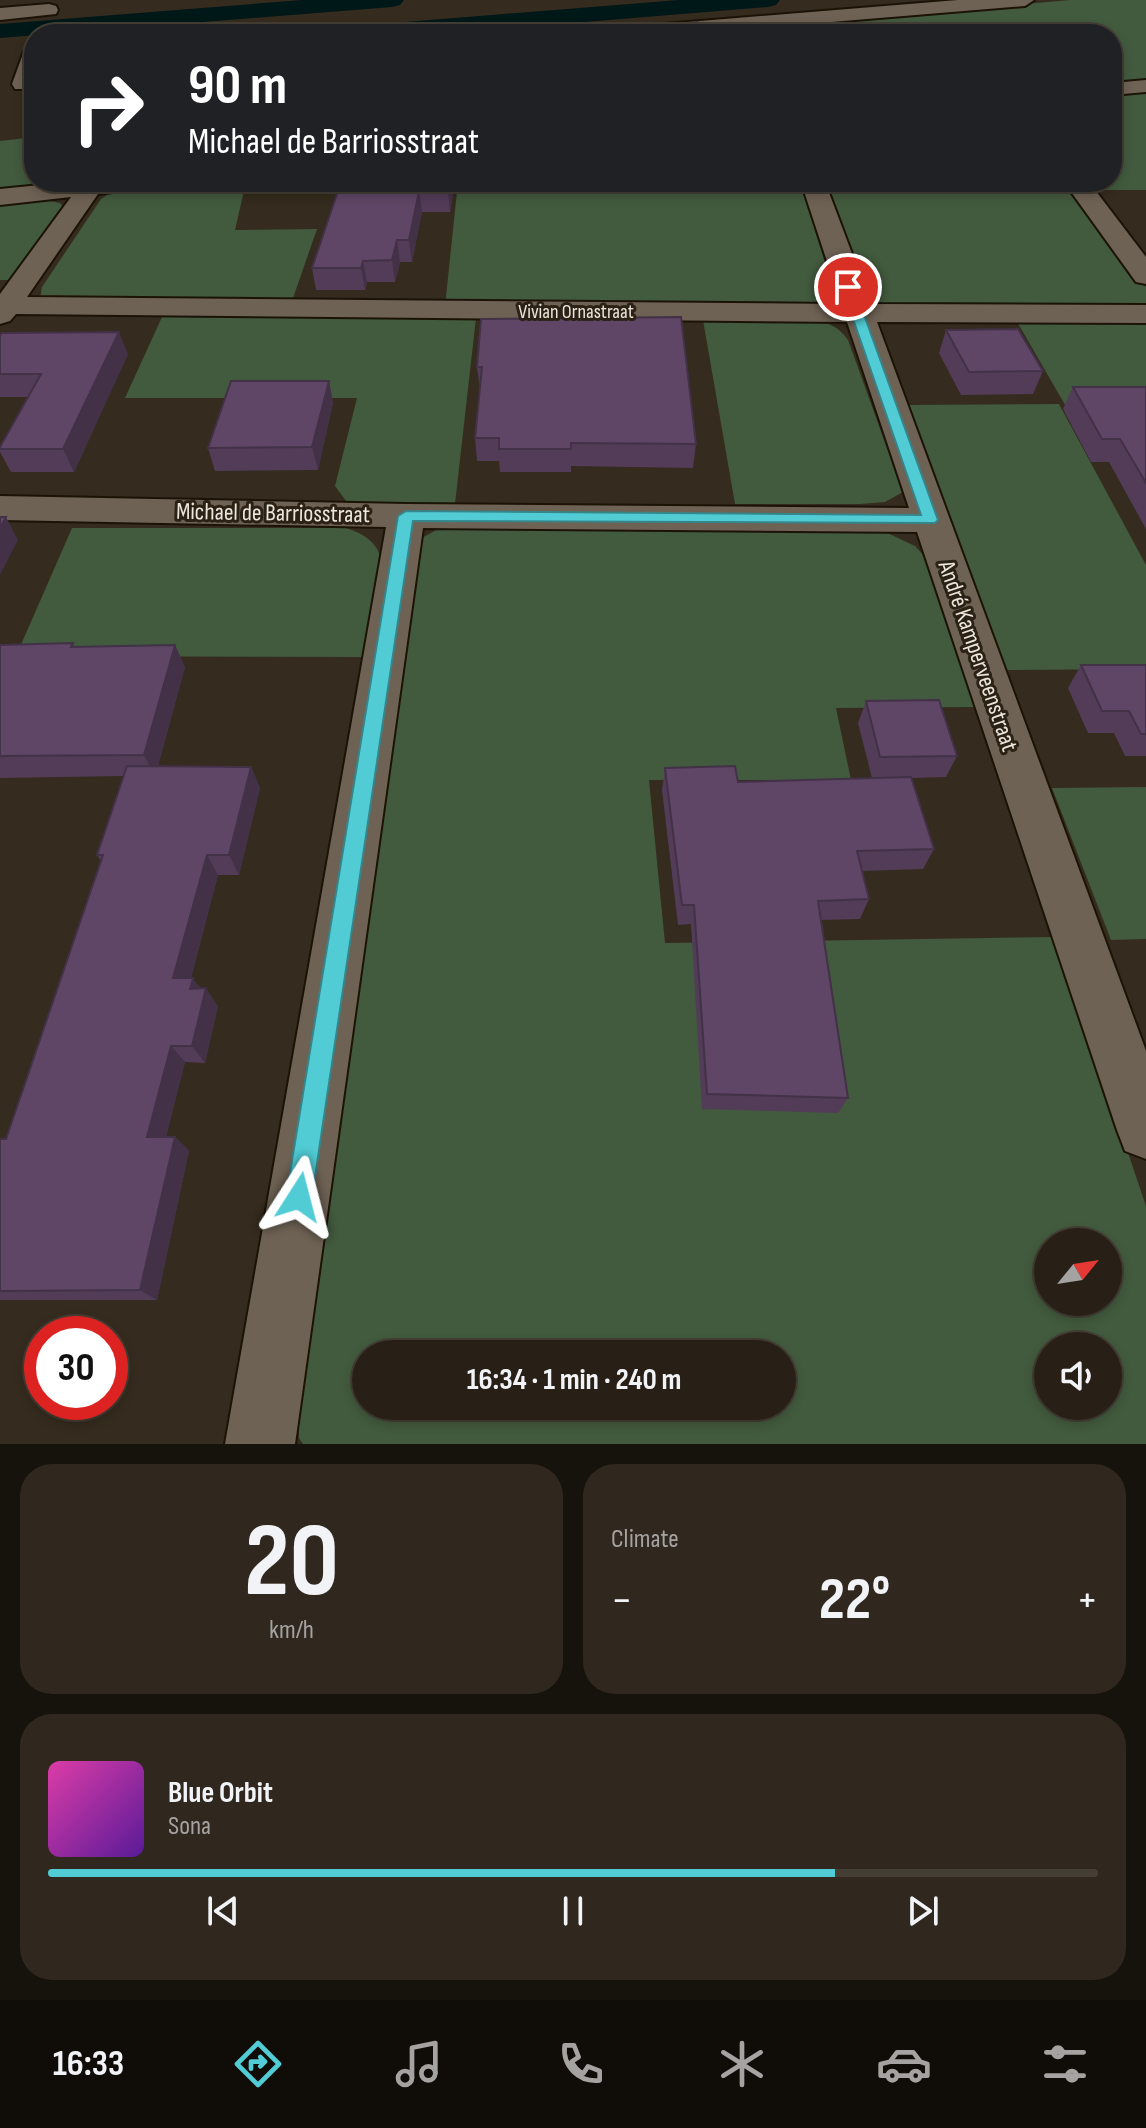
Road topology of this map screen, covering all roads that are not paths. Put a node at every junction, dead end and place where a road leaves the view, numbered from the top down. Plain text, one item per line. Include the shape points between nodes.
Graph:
1 (1025, 0) edge
2 (0, 14) edge
3 (49, 16) edge
4 (795, 24) edge
5 (24, 82) edge
6 (0, 85) edge
7 (1146, 86) edge
8 (1122, 88) edge
9 (35, 192) edge
10 (86, 192) edge
11 (816, 192) edge
12 (1083, 192) edge
13 (0, 197) edge
14 (1146, 276) edge
15 (4, 310) edge
16 (857, 313) junction
17 (1146, 314) edge
18 (0, 508) edge
19 (406, 516) junction
20 (930, 520) junction
21 (1146, 1130) edge
22 (260, 1444) edge

1 - 4 street
2 - 3 street
5 - 6 street
7 - 8 street
9 - 13 street
10 - 15 street
11 - 16 street, André Kamperveenstraat
12 - 14 street
15 - 16 street, Vivian Ornastraat
16 - 17 street, Vivian Ornastraat
16 - 20 street, André Kamperveenstraat
18 - 19 street, Michael de Barriosstraat
19 - 20 street, Michael de Barriosstraat
19 - 22 street
20 - 21 street, André Kamperveenstraat

